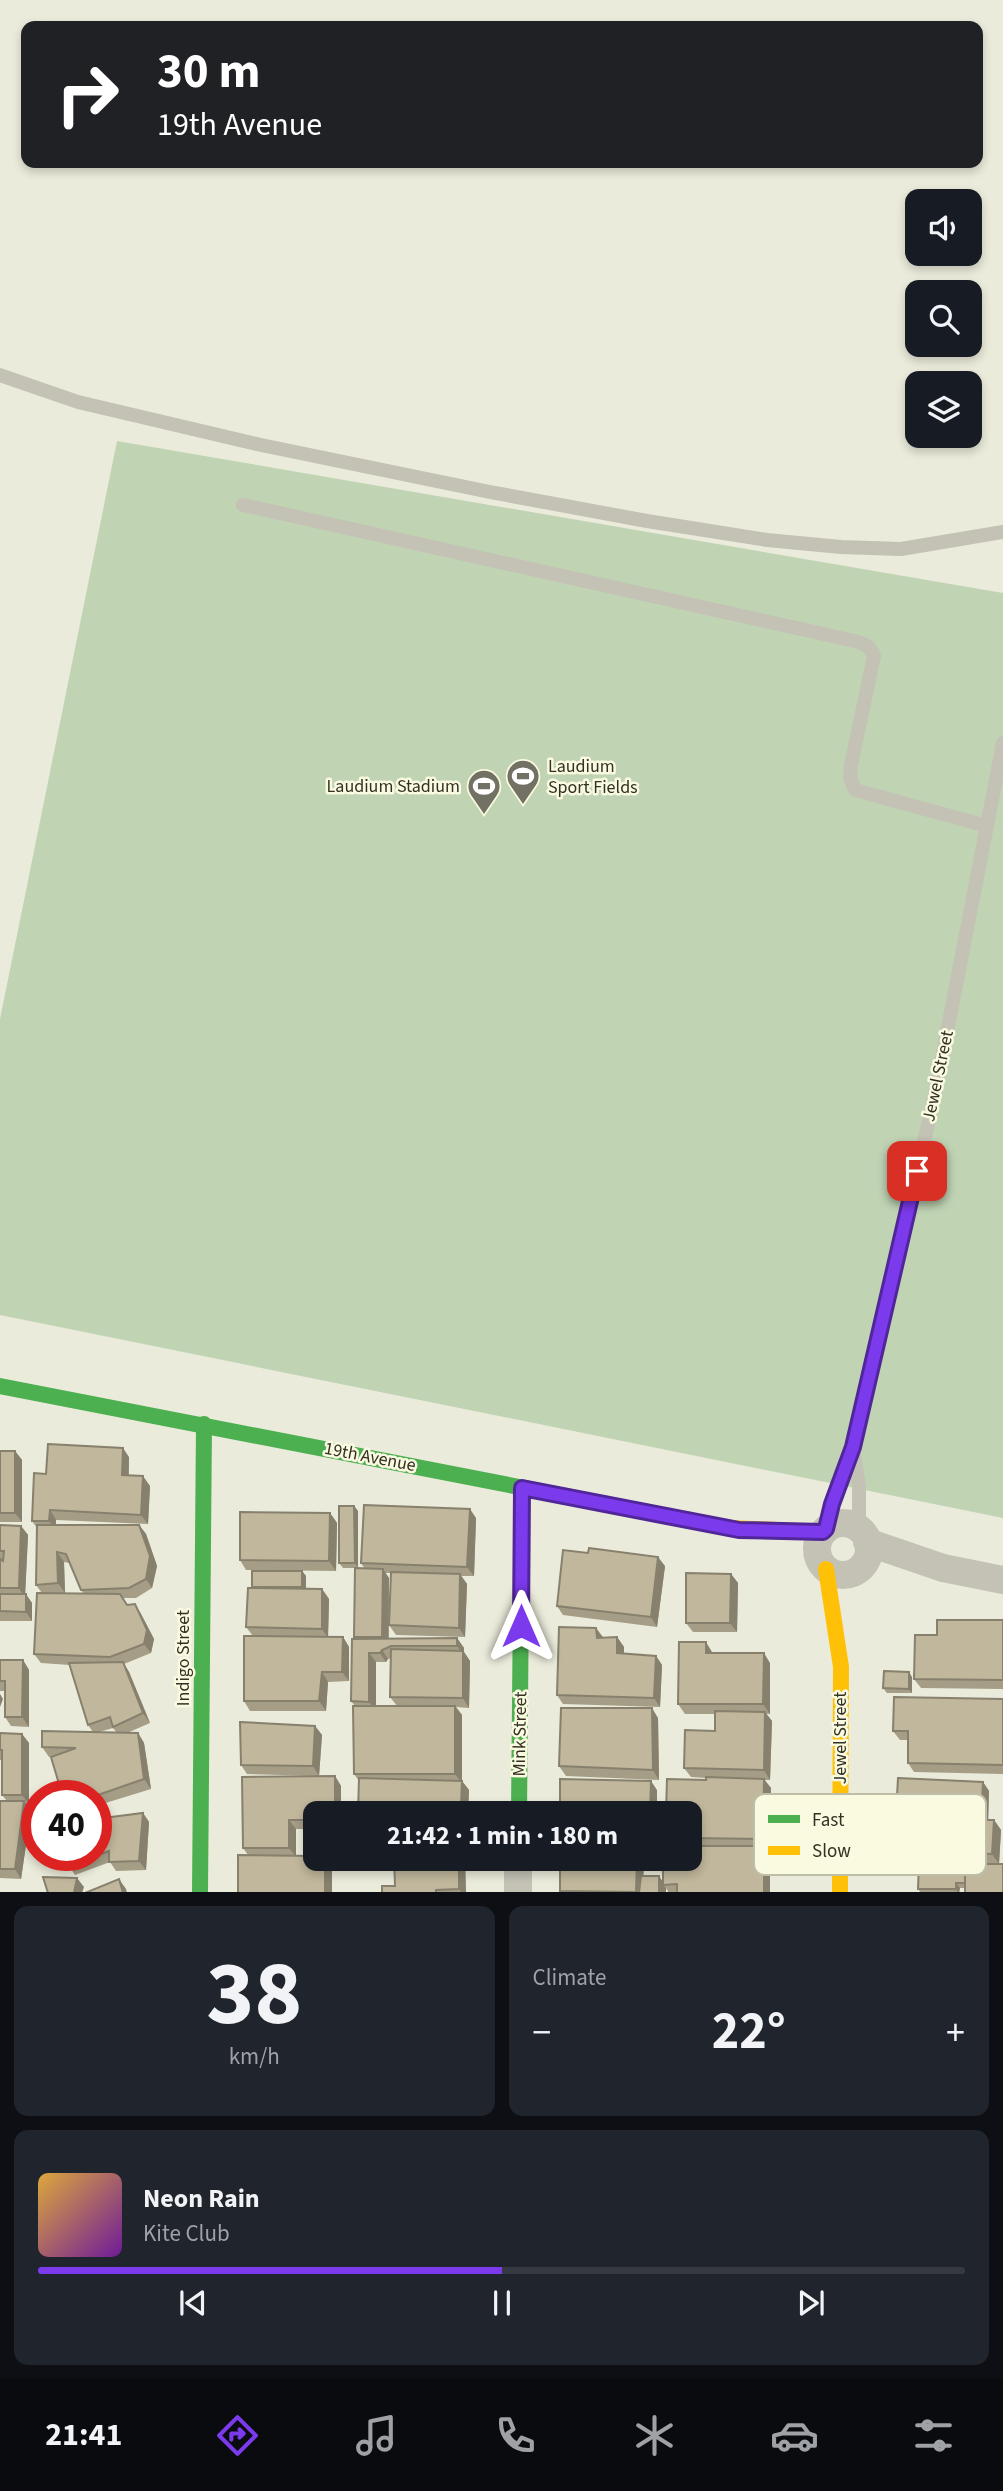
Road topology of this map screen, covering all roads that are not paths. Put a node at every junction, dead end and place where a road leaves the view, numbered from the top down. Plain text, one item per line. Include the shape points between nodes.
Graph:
1 (0, 375) edge
2 (243, 505) dead end
3 (1003, 531) edge
4 (1003, 743) edge
5 (987, 826) junction
6 (0, 1386) edge
7 (204, 1424) junction
8 (853, 1447) junction
9 (522, 1488) junction
10 (739, 1530) junction
11 (824, 1531) junction
12 (863, 1536) junction
13 (823, 1565) junction
14 (943, 1568) junction
15 (857, 1571) junction
16 (1003, 1580) edge
17 (841, 1667) junction
18 (840, 1794) edge
19 (519, 1801) edge
20 (518, 1871) edge
21 (200, 1892) edge
22 (518, 1892) edge

1 - 3 lane via 78,402 261,444 647,522 767,540 901,549
2 - 5 lane via 859,642 874,656 851,765 855,790
4 - 5 lane, Jewel Street
5 - 8 lane, Jewel Street via 935,1094
6 - 7 street, 19th Avenue
7 - 9 street, 19th Avenue
7 - 21 street, Indigo Street
8 - 11 lane, Jewel Street
8 - 12 lane, Jewel Street
9 - 10 street, 19th Avenue
9 - 19 street, Mink Street
10 - 11 street, 19th Avenue
10 - 13 street, 19th Avenue
11 - 12 street via 849,1524
11 - 13 street via 818,1542
12 - 14 street
12 - 15 street via 868,1556
13 - 15 street via 835,1574
13 - 17 street, Jewel Street
14 - 15 street
14 - 16 street
15 - 17 street, Jewel Street
17 - 18 street, Jewel Street
20 - 22 street

